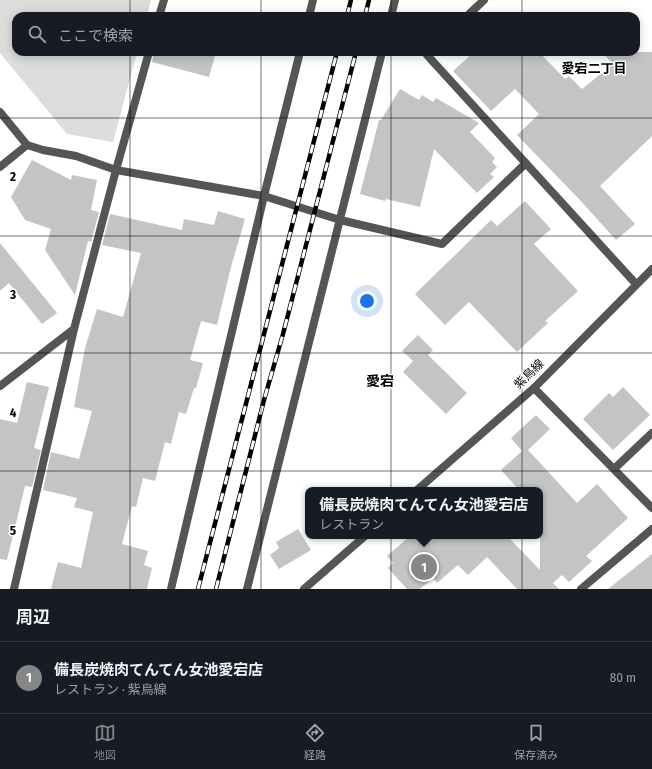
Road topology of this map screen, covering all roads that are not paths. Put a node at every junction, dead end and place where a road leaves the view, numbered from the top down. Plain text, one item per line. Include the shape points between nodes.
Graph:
1 (164, 0) edge
2 (313, 0) edge
3 (396, 0) edge
4 (484, 0) edge
5 (161, 12) edge
6 (310, 12) edge
7 (392, 12) edge
8 (471, 12) edge
9 (148, 56) edge
10 (299, 56) edge
11 (381, 56) edge
12 (428, 56) edge
13 (0, 112) edge
14 (27, 146) junction
15 (526, 163) junction
16 (0, 167) edge
17 (116, 170) junction
18 (264, 196) junction
19 (340, 220) junction
20 (652, 269) edge
21 (636, 284) junction
22 (74, 329) junction
23 (0, 386) edge
24 (534, 388) junction
25 (652, 433) edge
26 (614, 469) junction
27 (420, 487) edge
28 (652, 508) edge
29 (652, 529) edge
30 (362, 539) edge
31 (14, 589) edge
32 (170, 589) edge
33 (247, 589) edge
34 (304, 589) edge
35 (581, 589) edge

1 - 5 street
2 - 6 street
3 - 7 street
4 - 8 street
9 - 17 street
10 - 18 street
11 - 19 street
12 - 15 street
13 - 14 street
14 - 16 street
14 - 17 street via 76,156
15 - 19 street via 442,244
15 - 21 street
17 - 18 street
17 - 22 street
18 - 19 street
18 - 32 street
19 - 33 street
20 - 21 street, 紫鳥線
21 - 24 street, 紫鳥線
22 - 23 street
22 - 31 street
24 - 26 street
24 - 27 street, 紫鳥線
25 - 26 street
26 - 28 street
29 - 35 street
30 - 34 street

